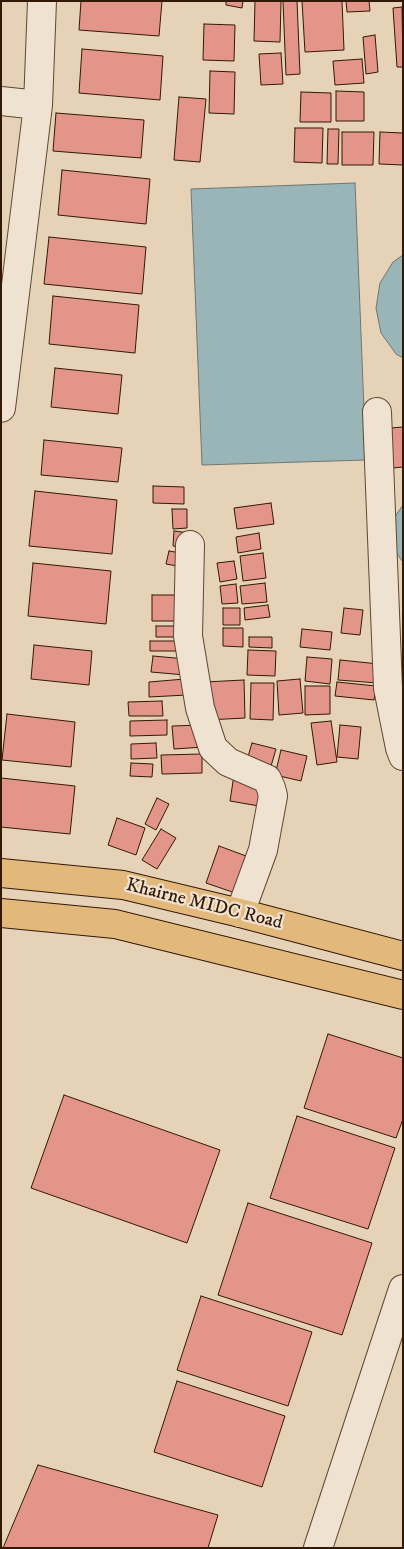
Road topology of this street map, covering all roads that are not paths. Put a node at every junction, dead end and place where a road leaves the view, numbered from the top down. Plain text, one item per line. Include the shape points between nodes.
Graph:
1 (42, 1) edge
2 (1, 101) edge
3 (38, 105) junction
4 (1, 408) edge
5 (377, 412) dead end
6 (190, 545) dead end
7 (403, 756) edge
8 (1, 873) edge
9 (1, 912) edge
10 (240, 913) junction
11 (403, 956) edge
12 (403, 995) edge
13 (403, 1289) edge
14 (318, 1548) edge

1 - 3 street
2 - 3 street
3 - 4 street
5 - 7 street via 388,688
6 - 10 street via 188,636 200,708 214,748 228,762 266,779 273,796 263,850
8 - 10 main road, Khairne MIDC Road via 123,885
9 - 12 main road, Khairne MIDC Road via 115,924
10 - 11 main road, Khairne MIDC Road
13 - 14 street

